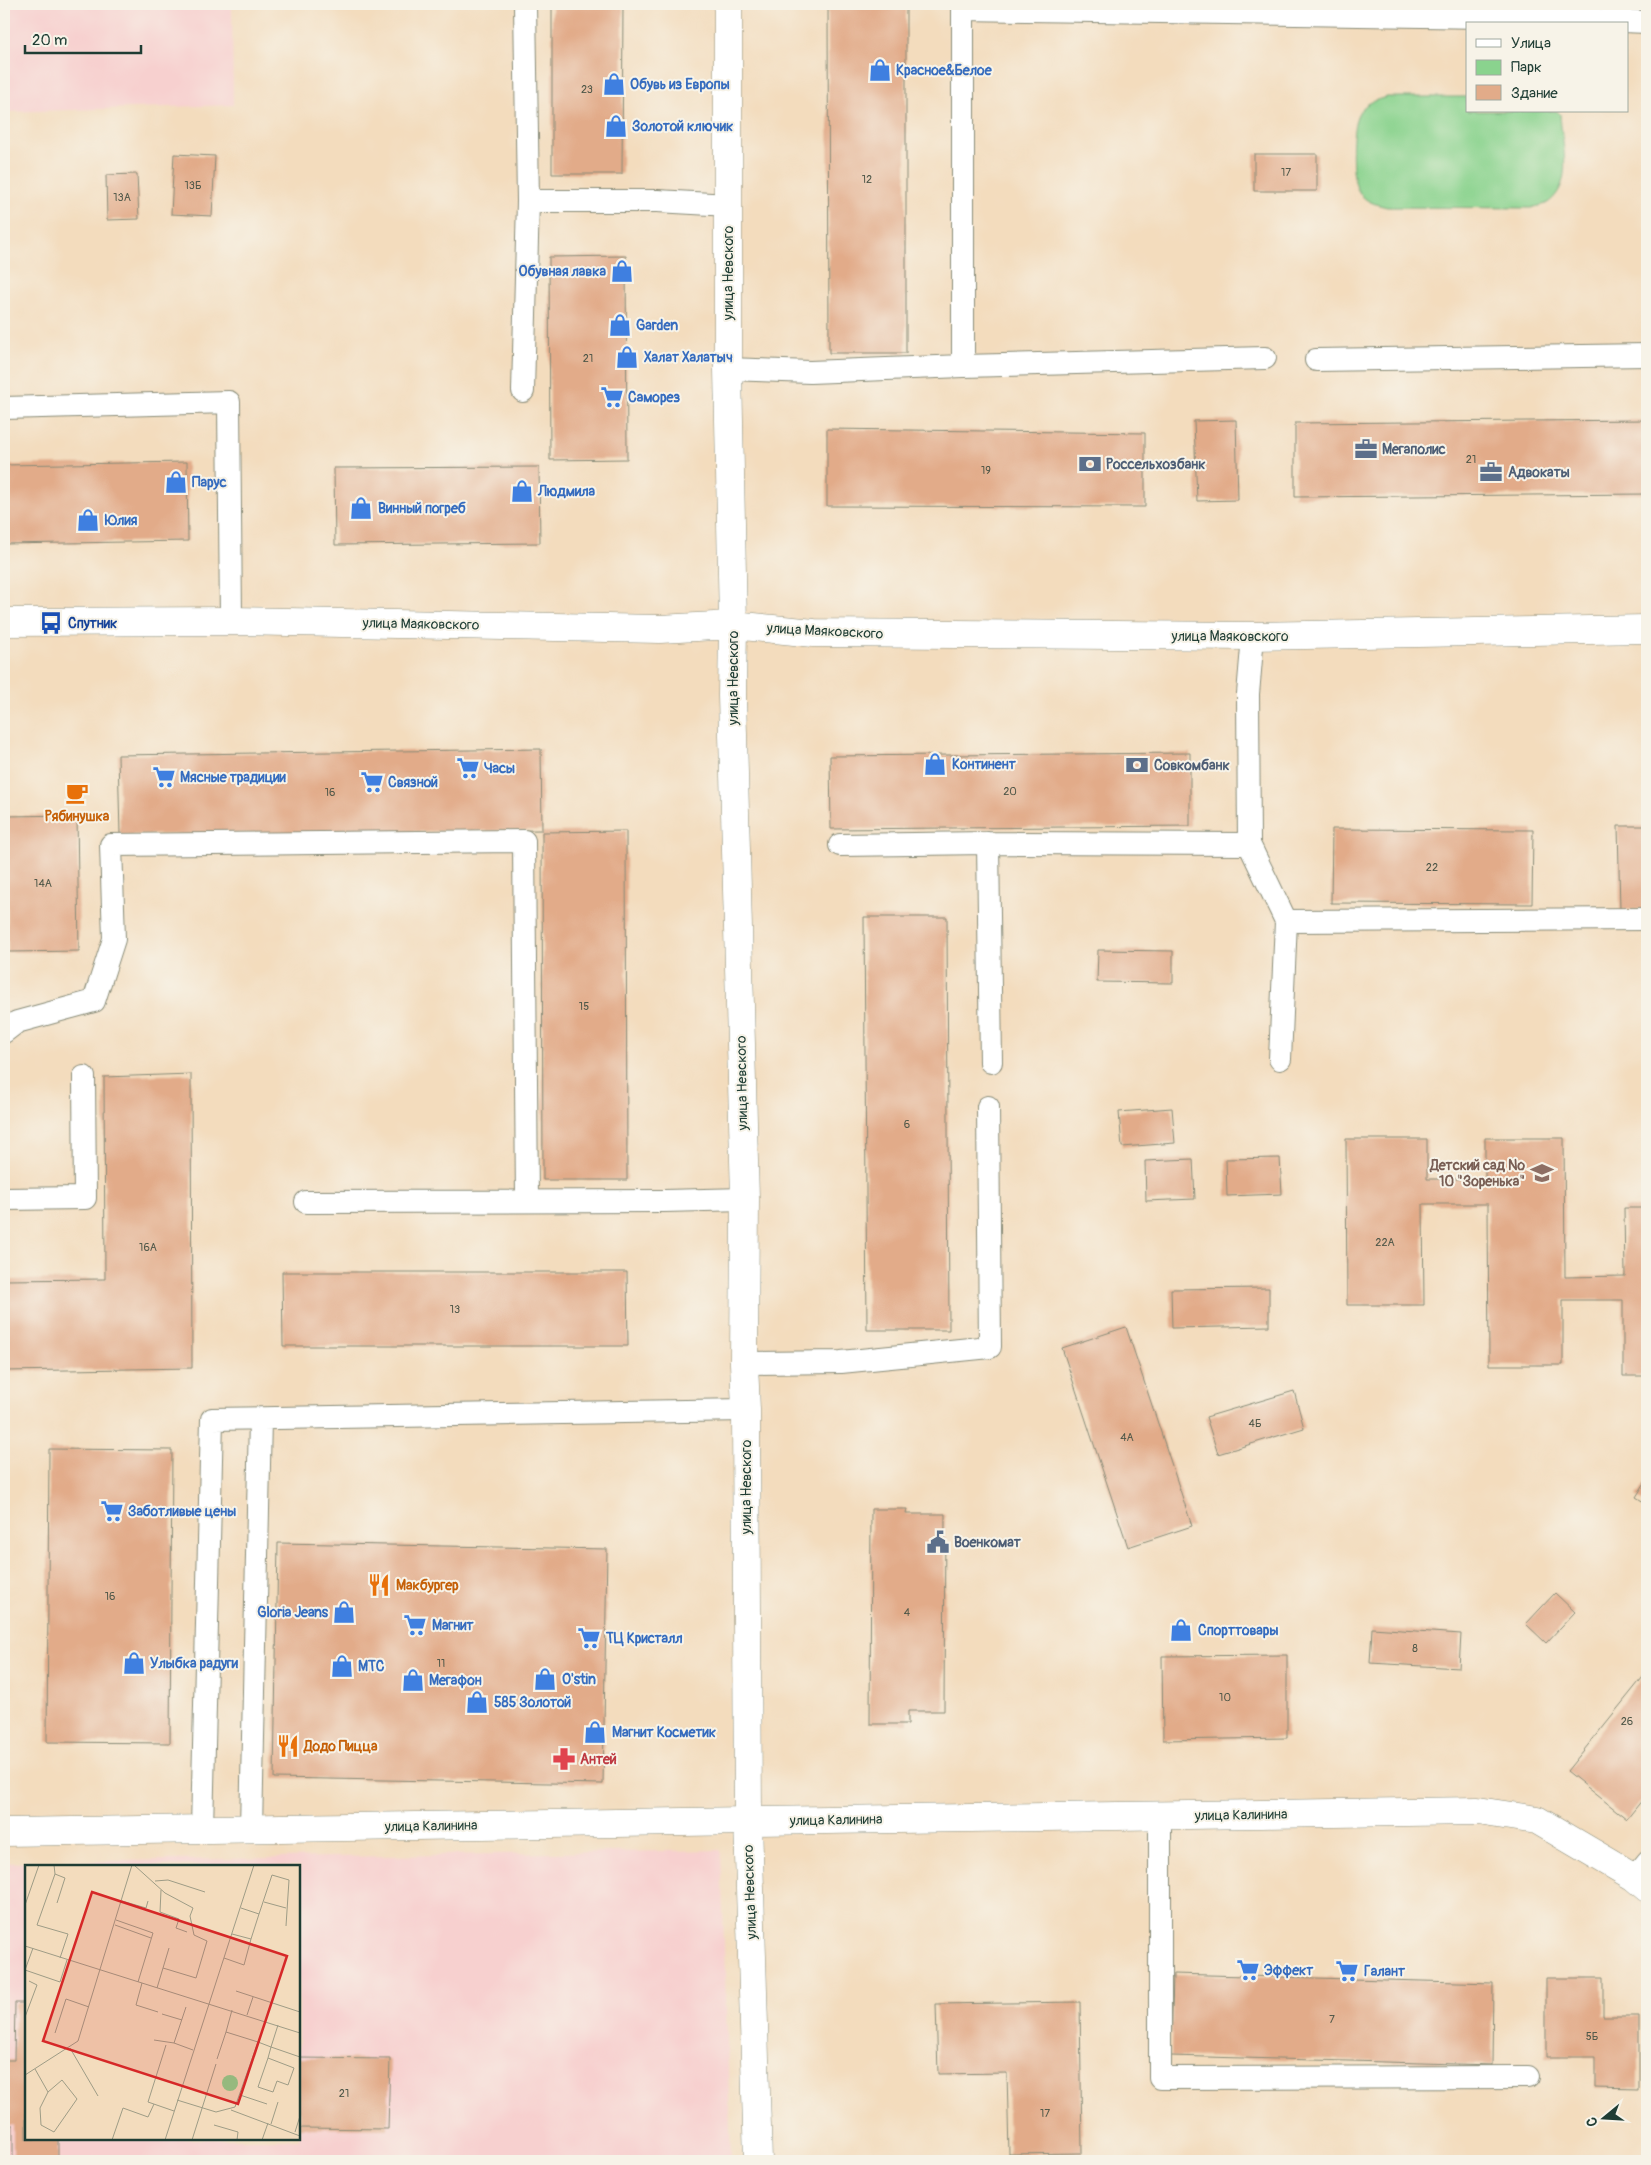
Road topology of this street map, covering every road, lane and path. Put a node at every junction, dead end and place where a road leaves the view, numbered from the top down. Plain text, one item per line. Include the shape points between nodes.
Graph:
1 (524, 4) edge
2 (728, 4) edge
3 (963, 6) edge
4 (1549, 11) edge
5 (1647, 22) edge
6 (528, 201) junction
7 (729, 205) junction
8 (1647, 355) edge
9 (1265, 358) dead end
10 (1316, 360) dead end
11 (962, 366) junction
12 (728, 369) junction
13 (524, 391) dead end
14 (4, 408) edge
15 (231, 621) junction
16 (4, 622) edge
17 (733, 625) junction
18 (1647, 629) edge
19 (1253, 636) junction
20 (988, 843) junction
21 (1249, 844) junction
22 (840, 846) dead end
23 (1647, 919) edge
24 (1286, 921) junction
25 (4, 1032) edge
26 (1280, 1059) dead end
27 (991, 1062) dead end
28 (84, 1077) dead end
29 (988, 1107) dead end
30 (4, 1199) edge
31 (744, 1199) junction
32 (527, 1200) junction
33 (306, 1202) dead end
34 (744, 1363) junction
35 (746, 1410) junction
36 (260, 1419) junction
37 (1160, 1816) junction
38 (748, 1821) junction
39 (202, 1828) junction
40 (251, 1828) junction
41 (4, 1832) edge
42 (1643, 1875) edge
43 (1528, 2077) dead end
44 (758, 2161) edge

1 - 6 lane
2 - 7 street, улица Невского
3 - 4 lane
3 - 11 lane
4 - 5 lane
6 - 7 lane
6 - 13 lane
7 - 12 street, улица Невского
8 - 10 lane
9 - 11 lane
11 - 12 lane via 810,372
12 - 17 street, улица Невского
14 - 15 lane via 229,402
15 - 16 street, улица Маяковского
15 - 17 street, улица Маяковского via 660,629
17 - 19 street, улица Маяковского via 814,633
17 - 31 street, улица Невского via 732,706
18 - 19 street, улица Маяковского
19 - 21 lane via 1248,694
20 - 21 lane
20 - 22 lane
20 - 27 lane
21 - 24 lane
23 - 24 lane
24 - 26 lane
25 - 32 lane via 17,1022 94,1001 114,939 111,845 524,841
28 - 30 lane via 85,1198
29 - 34 lane via 990,1348 841,1362
31 - 32 lane
31 - 34 street, улица Невского
32 - 33 lane
34 - 35 street, улица Невского
35 - 36 lane
35 - 38 street, улица Невского
36 - 39 lane via 212,1419
36 - 40 lane
37 - 38 street, улица Калинина
37 - 42 street, улица Калинина via 1478,1811 1537,1820
37 - 43 lane via 1160,2078
38 - 40 street, улица Калинина
38 - 44 street, улица Невского
39 - 40 street, улица Калинина
39 - 41 street, улица Калинина

